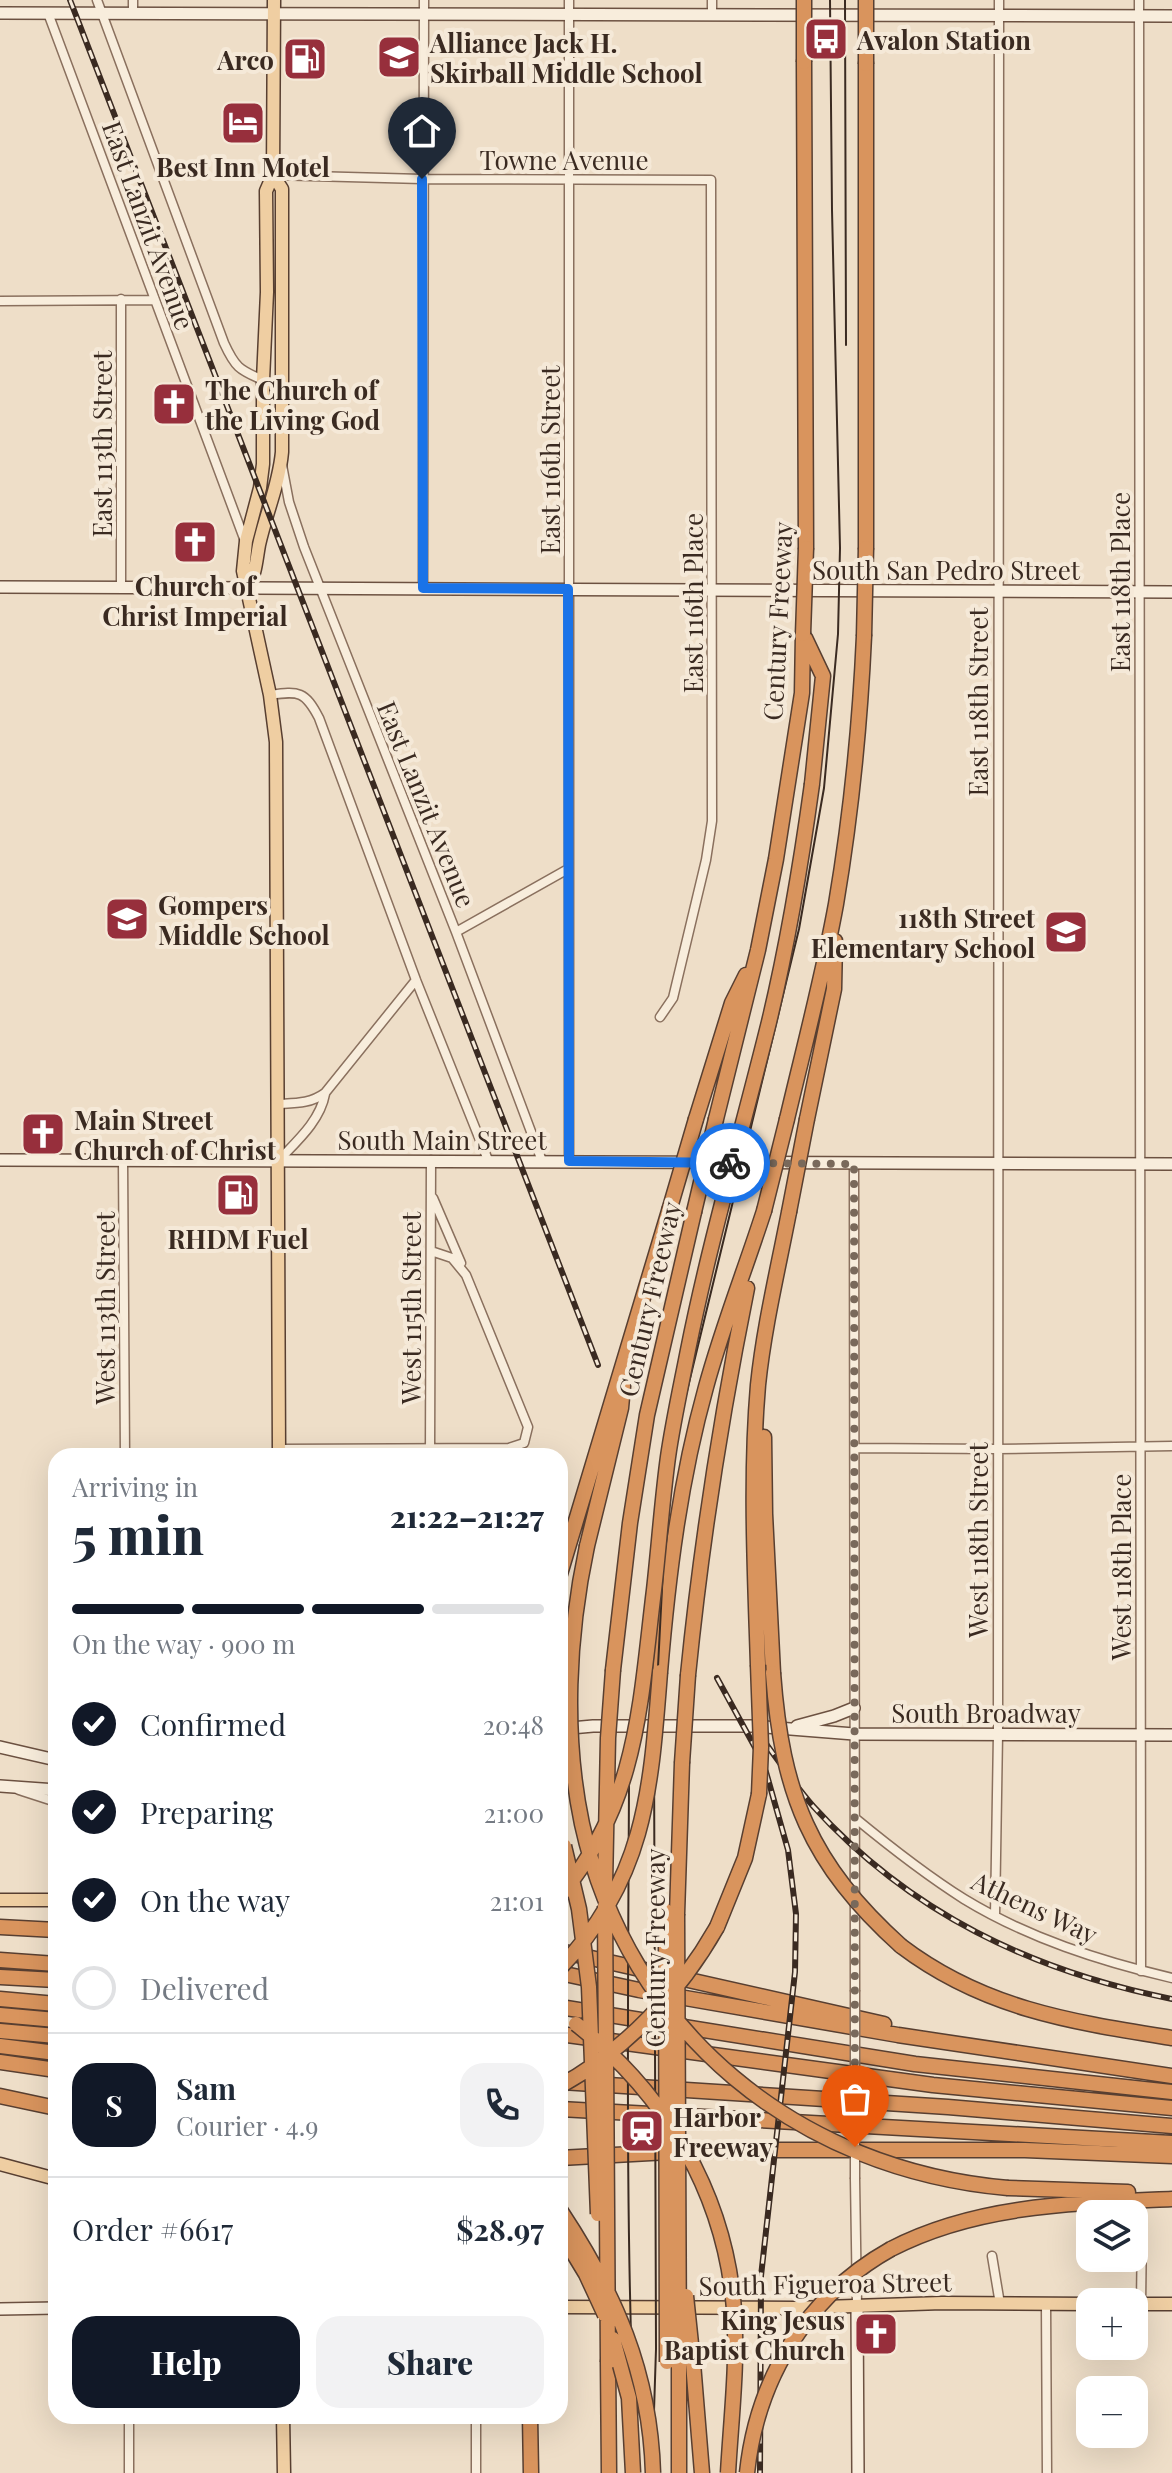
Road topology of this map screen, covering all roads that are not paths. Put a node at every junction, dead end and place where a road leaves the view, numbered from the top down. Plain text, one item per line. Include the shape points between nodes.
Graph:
1 (97, 0) edge
2 (133, 0) edge
3 (424, 0) edge
4 (569, 0) edge
5 (712, 0) edge
6 (804, 0) edge
7 (866, 0) edge
8 (999, 0) edge
9 (1139, 0) edge
10 (273, 7) edge
11 (0, 13) edge
12 (48, 13) junction
13 (103, 13) junction
14 (133, 13) junction
15 (424, 14) junction
16 (712, 15) junction
17 (569, 16) junction
18 (1139, 16) junction
19 (1172, 16) edge
20 (999, 18) junction
21 (273, 175) junction
22 (422, 179) junction
23 (570, 179) junction
24 (711, 180) joint
25 (121, 299) junction
26 (155, 300) junction
27 (0, 301) edge
28 (263, 380) junction
29 (281, 456) junction
30 (246, 541) junction
31 (0, 587) edge
32 (248, 587) junction
33 (320, 587) junction
34 (121, 588) junction
35 (423, 588) junction
36 (568, 589) junction
37 (713, 589) junction
38 (998, 591) junction
39 (1139, 592) junction
40 (1172, 592) edge
41 (803, 634) junction
42 (270, 695) junction
43 (568, 869) junction
44 (836, 905) junction
45 (456, 932) junction
46 (758, 950) junction
47 (416, 980) junction
48 (660, 1017) dead end
49 (325, 1093) junction
50 (277, 1104) junction
51 (0, 1160) edge
52 (431, 1160) junction
53 (488, 1160) junction
54 (123, 1161) junction
55 (278, 1161) junction
56 (542, 1161) junction
57 (569, 1161) junction
58 (854, 1164) junction
59 (997, 1164) junction
60 (1139, 1164) junction
61 (1172, 1164) edge
62 (431, 1192) junction
63 (764, 1211) junction
64 (431, 1251) junction
65 (466, 1275) junction
66 (774, 1287) junction
67 (628, 1346) junction
68 (1172, 1446) edge
69 (1140, 1447) junction
70 (125, 1448) edge
71 (279, 1448) edge
72 (430, 1448) edge
73 (509, 1448) edge
74 (855, 1448) junction
75 (997, 1449) junction
76 (568, 1548) edge
77 (854, 1708) junction
78 (568, 1728) edge
79 (789, 1729) junction
80 (854, 1734) junction
81 (998, 1734) junction
82 (1140, 1735) junction
83 (1172, 1735) edge
84 (0, 1747) edge
85 (48, 1758) edge
86 (5, 1787) edge
87 (48, 1790) edge
88 (48, 1800) edge
89 (855, 1818) junction
90 (568, 1856) edge
91 (568, 1885) edge
92 (0, 1900) edge
93 (48, 1900) edge
94 (672, 1913) junction
95 (995, 1916) junction
96 (48, 1924) edge
97 (0, 1926) edge
98 (48, 1929) edge
99 (568, 1953) edge
100 (0, 1960) edge
101 (568, 1961) edge
102 (48, 1963) edge
103 (1141, 1971) junction
104 (568, 1973) edge
105 (0, 1977) edge
106 (1172, 1978) edge
107 (48, 1980) edge
108 (0, 1998) edge
109 (48, 2001) edge
110 (568, 2011) edge
111 (0, 2015) edge
112 (568, 2017) edge
113 (48, 2019) edge
114 (0, 2031) edge
115 (48, 2035) edge
116 (568, 2035) edge
117 (1172, 2038) edge
118 (0, 2046) edge
119 (48, 2052) edge
120 (1009, 2052) junction
121 (0, 2062) edge
122 (48, 2069) edge
123 (1172, 2076) edge
124 (568, 2080) edge
125 (568, 2084) edge
126 (1172, 2092) edge
127 (6, 2097) edge
128 (48, 2101) edge
129 (48, 2106) edge
130 (1172, 2108) edge
131 (568, 2109) edge
132 (1172, 2126) edge
133 (1172, 2143) edge
134 (1172, 2156) edge
135 (568, 2158) edge
136 (0, 2164) edge
137 (48, 2177) edge
138 (1172, 2192) edge
139 (1172, 2199) edge
140 (568, 2222) edge
141 (568, 2244) edge
142 (992, 2256) dead end
143 (1000, 2304) junction
144 (1046, 2304) junction
145 (1076, 2304) edge
146 (1148, 2304) edge
147 (1172, 2304) edge
148 (857, 2306) junction
149 (568, 2307) edge
150 (48, 2308) edge
151 (0, 2309) edge
152 (608, 2362) junction
153 (680, 2363) junction
154 (129, 2424) edge
155 (283, 2424) edge
156 (476, 2424) edge
157 (530, 2424) edge
158 (129, 2473) edge
159 (284, 2473) edge
160 (476, 2473) edge
161 (531, 2473) edge
162 (609, 2473) edge
163 (633, 2473) edge
164 (653, 2473) edge
165 (679, 2473) edge
166 (702, 2473) edge
167 (728, 2473) edge
168 (747, 2473) edge
169 (858, 2473) edge
170 (1047, 2473) edge

1 - 13 street, East Lanzit Avenue
2 - 14 street
3 - 15 street
4 - 17 street, East 116th Street
5 - 16 street
6 - 41 highway, Century Freeway, bridge
7 - 44 highway, Century Freeway, bridge via 864,636 854,775
8 - 20 street, East 118th Street
9 - 18 street, East 118th Place
10 - 14 main road
10 - 15 main road
10 - 21 main road
11 - 12 main road
12 - 13 main road
12 - 26 street, East Lanzit Avenue
13 - 14 main road
13 - 28 street, East Lanzit Avenue via 224,343 234,364
15 - 17 main road
15 - 22 street
16 - 17 main road
16 - 20 main road
17 - 23 street, East 116th Street
18 - 19 main road
18 - 20 main road
18 - 39 street, East 118th Place
20 - 38 street, East 118th Street
21 - 22 street, Towne Avenue
21 - 28 main road via 266,191
21 - 29 main road via 282,189
22 - 23 street, Towne Avenue
22 - 35 street
23 - 24 street, Towne Avenue
23 - 36 street, East 116th Street
24 - 37 street, East 116th Place
25 - 26 street
25 - 27 street
25 - 34 street, East 113th Street
26 - 30 street, East Lanzit Avenue
28 - 29 main road via 271,387 271,429
28 - 30 main road via 263,464
29 - 32 main road via 256,573
29 - 33 street, East Lanzit Avenue via 289,502
30 - 32 main road via 243,571
31 - 34 main road, South San Pedro Street
32 - 33 main road, South San Pedro Street
32 - 34 main road, South San Pedro Street
32 - 42 main road
33 - 35 main road, South San Pedro Street
33 - 45 street, East Lanzit Avenue
35 - 36 main road, South San Pedro Street
36 - 37 main road, South San Pedro Street
36 - 43 street, East 116th Street
37 - 38 main road, South San Pedro Street
37 - 48 street, East 116th Place via 712,821 673,998
38 - 39 main road, South San Pedro Street
38 - 59 street, East 118th Street
39 - 40 main road, South San Pedro Street
39 - 60 street, East 118th Place
41 - 46 highway, Century Freeway via 802,693
41 - 91 highway, bridge via 823,676 797,890 682,1379 631,1759 601,1835
42 - 47 street via 302,693 311,702
42 - 50 main road via 276,742
43 - 45 street
43 - 57 street, East 116th Street
44 - 63 highway, Century Freeway, bridge
44 - 66 highway, bridge via 834,989
45 - 56 street, East Lanzit Avenue
46 - 67 highway, bridge via 732,1003
46 - 152 highway, Century Freeway, bridge via 647,1415 613,1670 605,1861
47 - 49 street
47 - 53 street
49 - 50 street via 306,1103
49 - 55 street via 322,1108
50 - 55 main road
51 - 54 main road, South Main Street
52 - 53 main road, South Main Street
52 - 55 main road, South Main Street
52 - 62 street, West 115th Street
53 - 56 main road, South Main Street
54 - 55 main road, South Main Street
54 - 70 street, West 113th Street
55 - 71 main road
56 - 57 main road, South Main Street
57 - 58 main road, South Main Street
58 - 59 main road, South Main Street
58 - 74 street
59 - 60 main road, South Main Street
59 - 75 street, West 118th Street
60 - 61 main road, South Main Street
60 - 69 street, West 118th Place
62 - 64 street, West 115th Street
62 - 65 street
63 - 94 highway, Century Freeway, bridge via 718,1436 700,1562
63 - 101 highway, bridge via 706,1386 686,1474 671,1558 651,1779 638,1839 614,1896
64 - 65 street via 452,1258
64 - 72 street, West 115th Street
65 - 73 street via 528,1427 524,1443
66 - 117 highway, bridge via 764,1472 773,1673 785,1765 807,1827 841,1884 870,1918 950,1979 1042,2014
66 - 124 highway, bridge via 756,1423 761,1747 759,1794 745,1858 717,1927 687,1975 651,2015 591,2067
67 - 76 highway
67 - 138 highway, bridge via 621,1408 578,1600 572,1735 577,1796 601,1886 646,1977 711,2057 760,2099 839,2146 946,2180 1008,2188
68 - 69 street
69 - 75 street
69 - 82 street, West 118th Place
74 - 75 street
74 - 77 street
75 - 81 street, West 118th Street
77 - 79 main road
77 - 80 street
78 - 79 main road, South Broadway
79 - 80 main road, South Broadway
80 - 81 main road, South Broadway
80 - 89 street
81 - 82 main road, South Broadway
81 - 95 street, West 118th Street
82 - 83 main road, South Broadway
82 - 103 street, West 118th Place
84 - 85 main road
86 - 87 main road
86 - 88 street
89 - 95 street, Athens Way
89 - 148 street, bridge
90 - 152 highway, bridge via 591,2001
92 - 93 main road
94 - 153 highway, bridge
94 - 153 highway, Century Freeway, bridge
95 - 103 street, Athens Way
96 - 97 highway
97 - 98 highway
99 - 120 highway
100 - 102 highway
103 - 106 street, Athens Way
104 - 120 highway via 705,2002
105 - 107 highway
108 - 109 highway
110 - 126 highway via 906,2063
111 - 113 highway
112 - 167 highway, bridge via 651,2096 686,2149 711,2205 734,2307
114 - 115 highway
116 - 130 highway via 933,2085
118 - 119 highway
120 - 123 highway
121 - 122 highway
125 - 132 highway
127 - 128 highway
127 - 129 highway
131 - 133 highway
134 - 135 highway via 1025,2150 705,2150
136 - 137 main road
139 - 168 highway, bridge via 1009,2211 935,2229 868,2262 815,2310 779,2362 761,2402
140 - 164 highway, bridge via 594,2262 635,2359
141 - 163 highway, bridge via 591,2283 614,2342 629,2398
142 - 143 street
143 - 144 main road, South Figueroa Street
143 - 148 main road, South Figueroa Street
144 - 145 main road, South Figueroa Street
144 - 170 street
146 - 147 main road
148 - 149 main road, South Figueroa Street
148 - 169 main road
150 - 151 main road
152 - 162 highway, Century Freeway
153 - 165 highway, Century Freeway
153 - 166 highway
154 - 158 street
155 - 159 main road
156 - 160 street
157 - 161 highway

